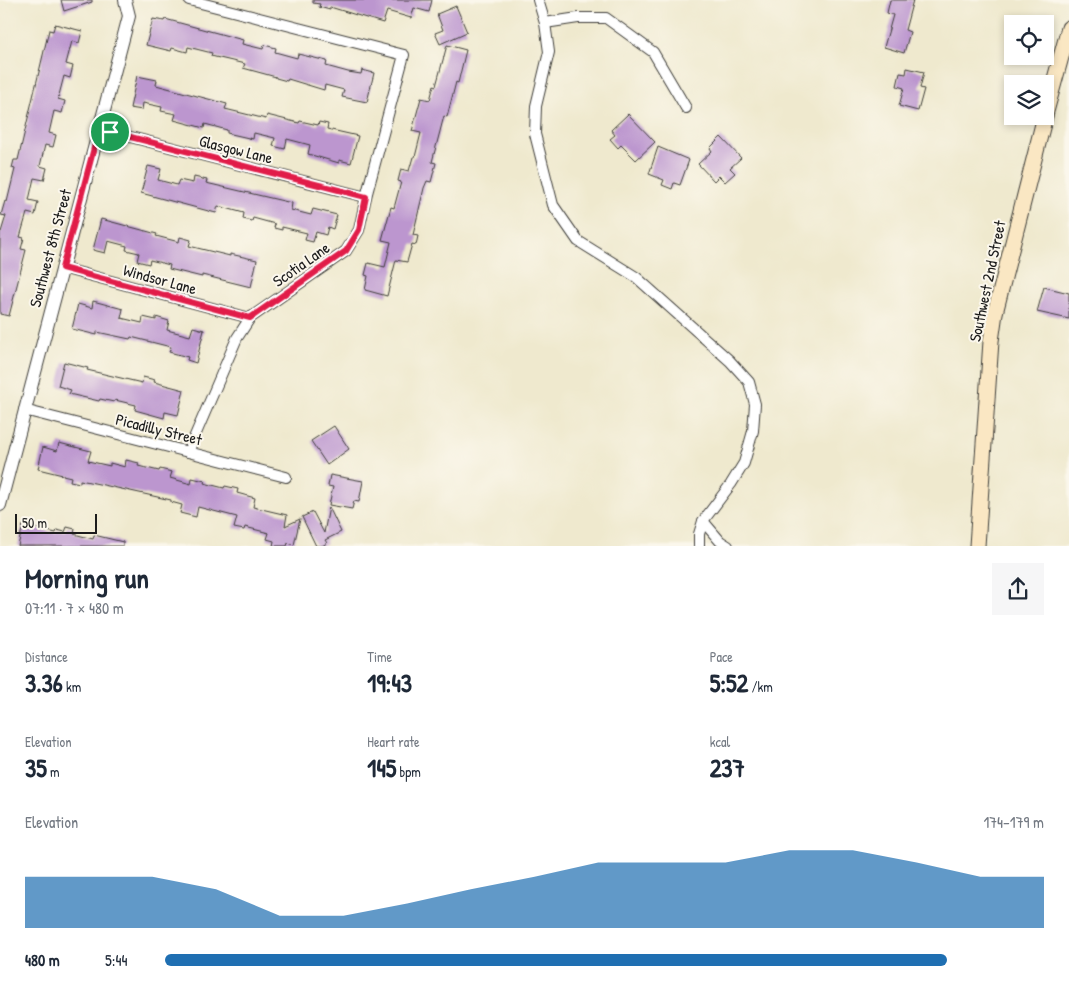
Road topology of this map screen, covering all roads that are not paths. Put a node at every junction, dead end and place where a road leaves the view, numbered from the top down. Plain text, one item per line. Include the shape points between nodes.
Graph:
1 (126, 0) edge
2 (189, 0) edge
3 (538, 0) edge
4 (545, 22) junction
5 (1069, 28) edge
6 (1054, 83) edge
7 (686, 108) dead end
8 (1043, 125) edge
9 (99, 129) junction
10 (366, 197) junction
11 (62, 268) junction
12 (250, 318) junction
13 (24, 410) junction
14 (188, 452) junction
15 (286, 477) dead end
16 (0, 505) edge
17 (703, 521) junction
18 (699, 546) edge
19 (728, 546) edge
20 (977, 546) edge

1 - 9 street, Southwest 8th Street via 129,16
2 - 10 street, Scotia Lane via 404,55
3 - 4 street
4 - 7 street via 606,18 654,52
4 - 17 street via 549,52 536,106 535,134 553,205 578,241 636,277 693,327 749,382 756,404 744,463
5 - 6 main road, Southwest 2nd Street
8 - 20 main road, Southwest 2nd Street via 995,313
9 - 10 street, Glasgow Lane
9 - 11 street, Southwest 8th Street
10 - 12 street, Scotia Lane via 359,230 346,251
11 - 12 street, Windsor Lane
11 - 13 street, Southwest 8th Street
12 - 14 street, Scotia Lane via 237,338
13 - 14 street, Picadilly Street
13 - 16 street, Southwest 8th Street
14 - 15 street, Picadilly Street
17 - 18 street
17 - 19 street

